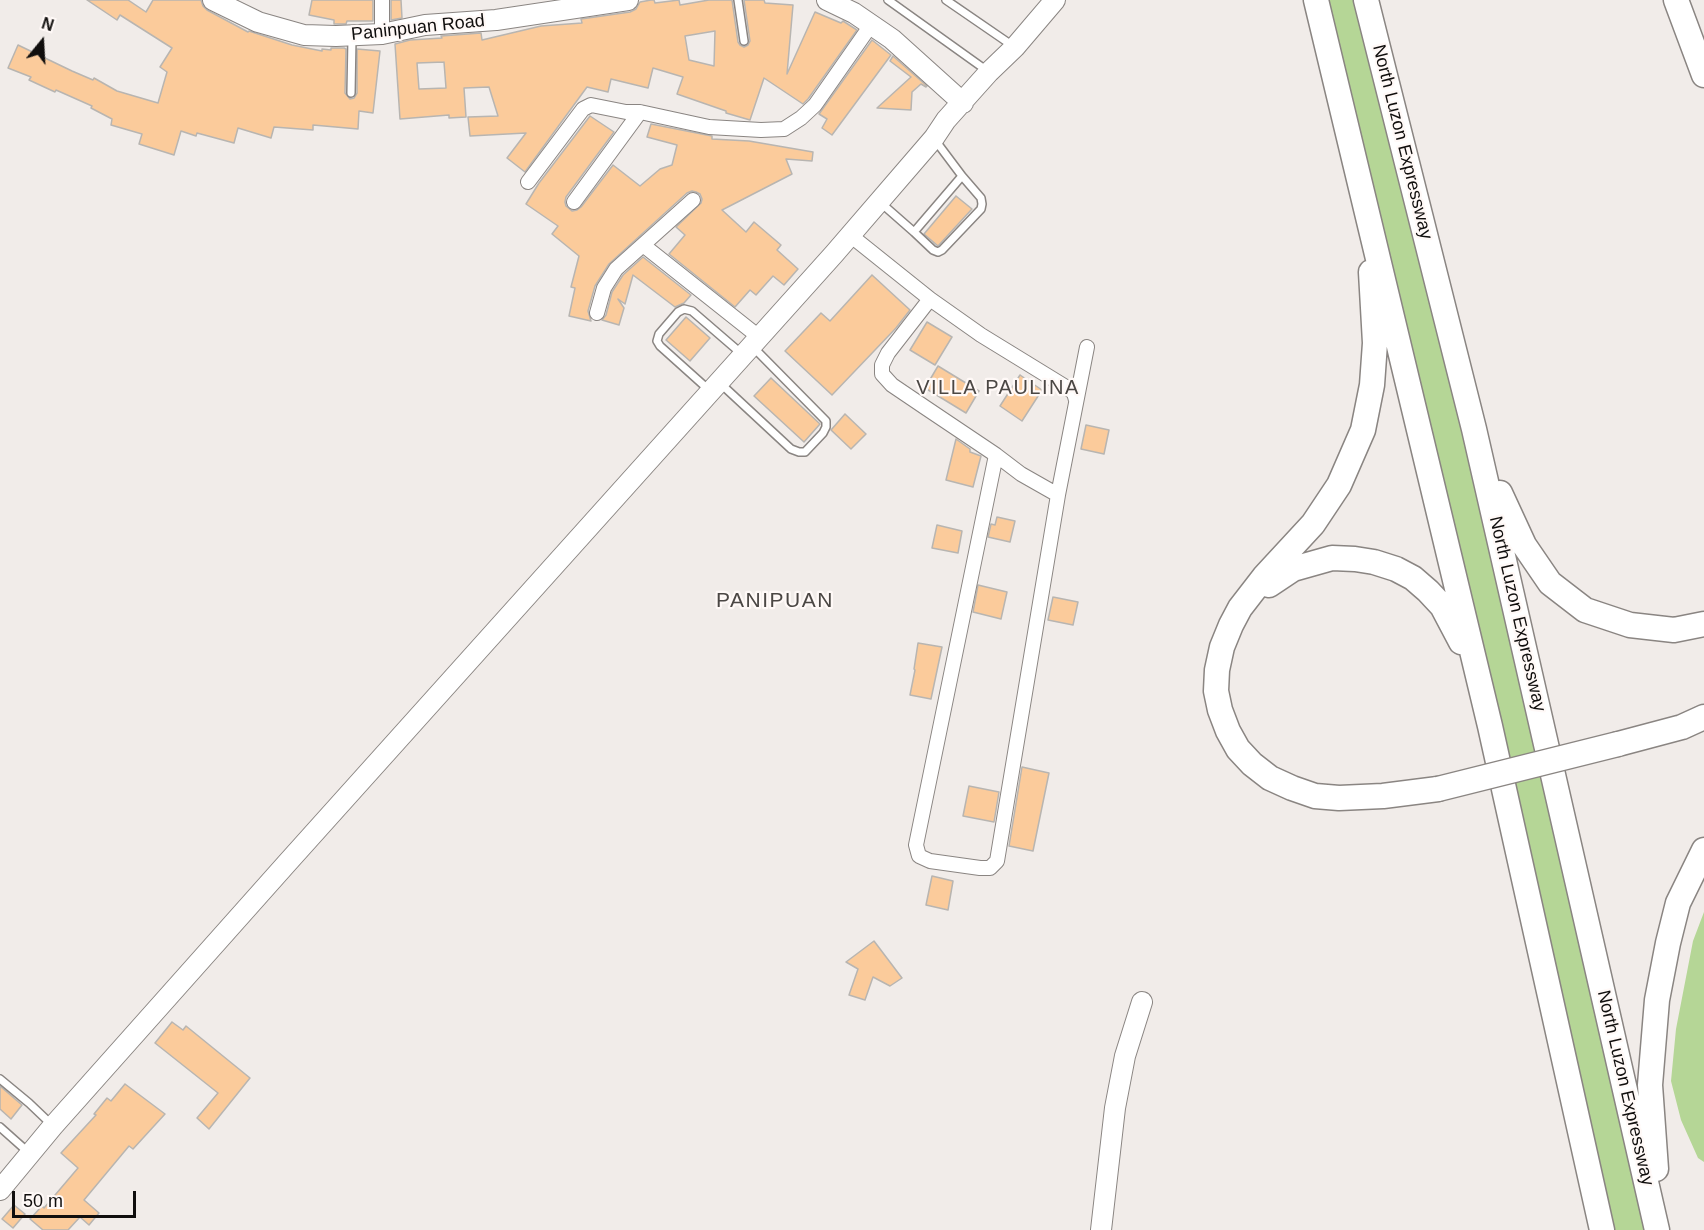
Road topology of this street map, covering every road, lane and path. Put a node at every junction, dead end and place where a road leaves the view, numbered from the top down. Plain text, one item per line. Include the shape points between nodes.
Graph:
1 (213, 0) edge
2 (382, 0) edge
3 (628, 0) edge
4 (738, 0) edge
5 (826, 0) edge
6 (888, 0) edge
7 (1055, 0) edge
8 (1316, 0) edge
9 (1366, 0) edge
10 (1676, 0) edge
11 (948, 1) edge
12 (871, 25) junction
13 (382, 34) junction
14 (352, 35) junction
15 (744, 41) dead end
16 (1015, 47) junction
17 (989, 72) junction
18 (1704, 75) edge
19 (351, 93) dead end
20 (963, 103) junction
21 (640, 112) junction
22 (934, 138) junction
23 (962, 176) junction
24 (528, 182) dead end
25 (693, 200) dead end
26 (880, 201) junction
27 (574, 202) dead end
28 (1368, 215) junction
29 (914, 232) junction
30 (850, 235) junction
31 (644, 244) junction
32 (930, 299) junction
33 (597, 313) dead end
34 (751, 346) junction
35 (1087, 347) dead end
36 (715, 387) junction
37 (1076, 400) junction
38 (1474, 429) junction
39 (996, 455) junction
40 (1058, 495) junction
41 (1240, 608) junction
42 (1704, 624) edge
43 (1704, 717) edge
44 (1490, 726) junction
45 (1704, 850) edge
46 (1142, 1002) dead end
47 (0, 1079) edge
48 (53, 1126) junction
49 (0, 1127) edge
50 (30, 1154) junction
51 (0, 1190) edge
52 (1101, 1230) edge
53 (1602, 1230) edge
54 (1657, 1230) edge
55 (1662, 1230) edge

1 - 14 main road, Paninpuan Road via 258,22 304,35
2 - 13 street
3 - 13 main road, Paninpuan Road via 496,20 425,25
4 - 15 lane
5 - 12 main road
6 - 17 lane
7 - 16 main road
8 - 28 highway
9 - 38 highway, North Luzon Expressway
10 - 18 highway
11 - 16 lane
12 - 20 main road
12 - 21 street via 815,105 784,129 709,127
13 - 14 main road, Paninpuan Road
14 - 19 lane
16 - 17 main road
17 - 20 main road
20 - 22 main road
21 - 24 street via 591,105 583,109
21 - 27 street
22 - 23 lane
22 - 26 main road
23 - 29 lane
23 - 29 lane via 981,198 981,209 938,252
25 - 31 street
26 - 29 lane
26 - 30 main road
28 - 41 highway via 1375,343 1363,430 1339,485 1313,524
28 - 44 highway
30 - 32 street
30 - 34 main road
31 - 33 street via 608,279
31 - 34 street
32 - 37 street via 1069,389
32 - 39 street via 888,353 882,374 892,385
34 - 36 main road
34 - 36 lane via 692,310 678,312 657,341
34 - 36 lane via 826,421 823,433 805,452 791,449
35 - 37 street
36 - 48 main road
37 - 40 street
38 - 42 highway via 1524,545 1550,582 1585,610 1630,625 1674,630
38 - 54 highway, North Luzon Expressway
39 - 40 street
39 - 40 street via 916,845 919,856 930,861 990,868 997,861
41 - 43 highway, bridge via 1217,670 1216,692 1228,731 1252,764 1270,778 1315,796 1360,798 1438,789 1682,728
41 - 44 highway via 1293,568 1308,563 1355,559 1396,569 1413,578 1442,606 1455,627
44 - 53 highway
45 - 55 highway via 1678,903 1657,1000 1650,1085
46 - 52 main road via 1125,1056 1115,1108
47 - 48 lane
48 - 50 main road
49 - 50 lane
50 - 51 main road

